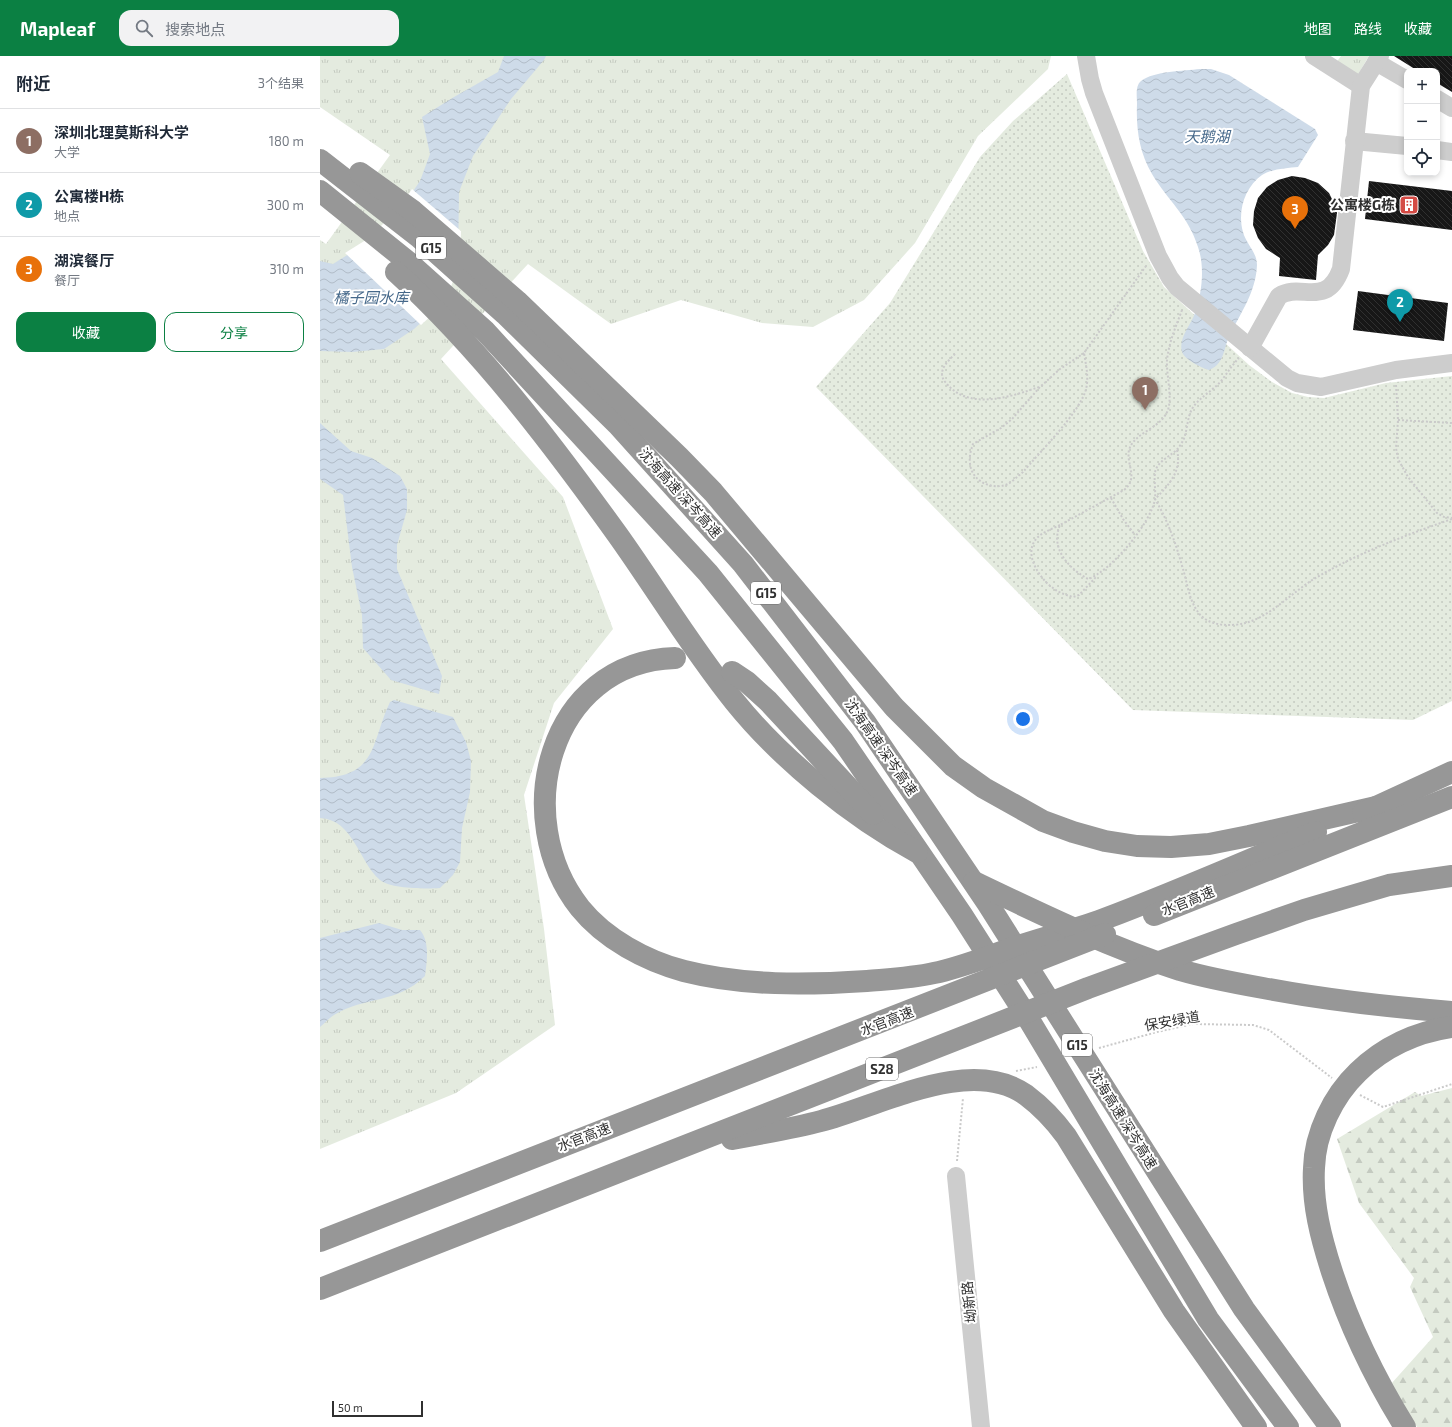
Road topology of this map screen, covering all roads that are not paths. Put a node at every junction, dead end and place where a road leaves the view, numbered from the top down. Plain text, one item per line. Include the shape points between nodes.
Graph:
1 (1086, 56) edge
2 (1314, 56) edge
3 (1378, 59) edge
4 (1404, 78) edge
5 (1361, 86) junction
6 (1440, 101) edge
7 (1452, 108) edge
8 (1354, 141) junction
9 (320, 146) edge
10 (1404, 146) edge
11 (1440, 150) edge
12 (1452, 152) edge
13 (320, 160) edge
14 (360, 182) junction
15 (327, 205) edge
16 (511, 307) junction
17 (476, 337) junction
18 (1250, 348) junction
19 (1452, 363) edge
20 (675, 658) dead end
21 (732, 672) dead end
22 (1452, 772) edge
23 (1452, 797) edge
24 (1376, 807) junction
25 (1452, 876) edge
26 (958, 909) junction
27 (1452, 1012) edge
28 (1452, 1027) edge
29 (677, 1149) junction
30 (956, 1176) road end
31 (320, 1241) edge
32 (320, 1289) edge
33 (981, 1427) edge
34 (1256, 1427) edge
35 (1288, 1427) edge
36 (1330, 1427) edge
37 (1405, 1427) edge

1 - 18 street via 1094,93 1158,256 1170,278
2 - 5 street
3 - 4 street
3 - 5 street
5 - 8 street
6 - 7 street
8 - 10 street
8 - 18 street via 1341,269 1337,278 1322,291 1288,292 1279,296
9 - 14 highway
11 - 12 street
13 - 14 highway, 沈海高速 深岑高速 / G15
14 - 16 highway, 沈海高速 深岑高速 / G15 via 419,237
15 - 17 highway via 431,304
16 - 24 highway via 679,457 714,492 894,707 953,766 984,788 1043,821 1105,841 1137,846 1209,844
16 - 36 highway, 沈海高速 深岑高速 / G15 via 743,564 865,722 988,904 1244,1309
17 - 26 highway, 沈海高速 深岑高速 / G15 via 708,573 843,741
17 - 27 highway via 503,383 618,536 684,634 736,704 805,773 863,819 911,849 1025,906 1139,956 1181,970 1226,982 1330,1000
18 - 19 street via 1287,378 1306,386 1320,387 1396,370
20 - 24 highway via 643,662 623,669 593,688 579,702 558,735 551,754 546,809 553,854 560,873 580,908 609,936 632,950 689,972 745,981 828,984 908,978 937,972 1103,919
21 - 26 highway via 747,682 792,726
22 - 24 highway
23 - 31 highway, 水官高速 via 891,1020
25 - 29 highway, S28 via 1388,885 1304,910 1088,988
26 - 35 highway, 沈海高速 深岑高速 / G15 via 1030,1023 1208,1319
28 - 37 highway via 1421,1034 1401,1042 1351,1078 1330,1109 1316,1148 1314,1167 1317,1218 1342,1304 1370,1368
29 - 32 highway, S28
29 - 34 highway via 821,1121 954,1081 980,1079 1009,1086 1040,1106 1066,1136 1174,1311
30 - 33 street, 坳新路

